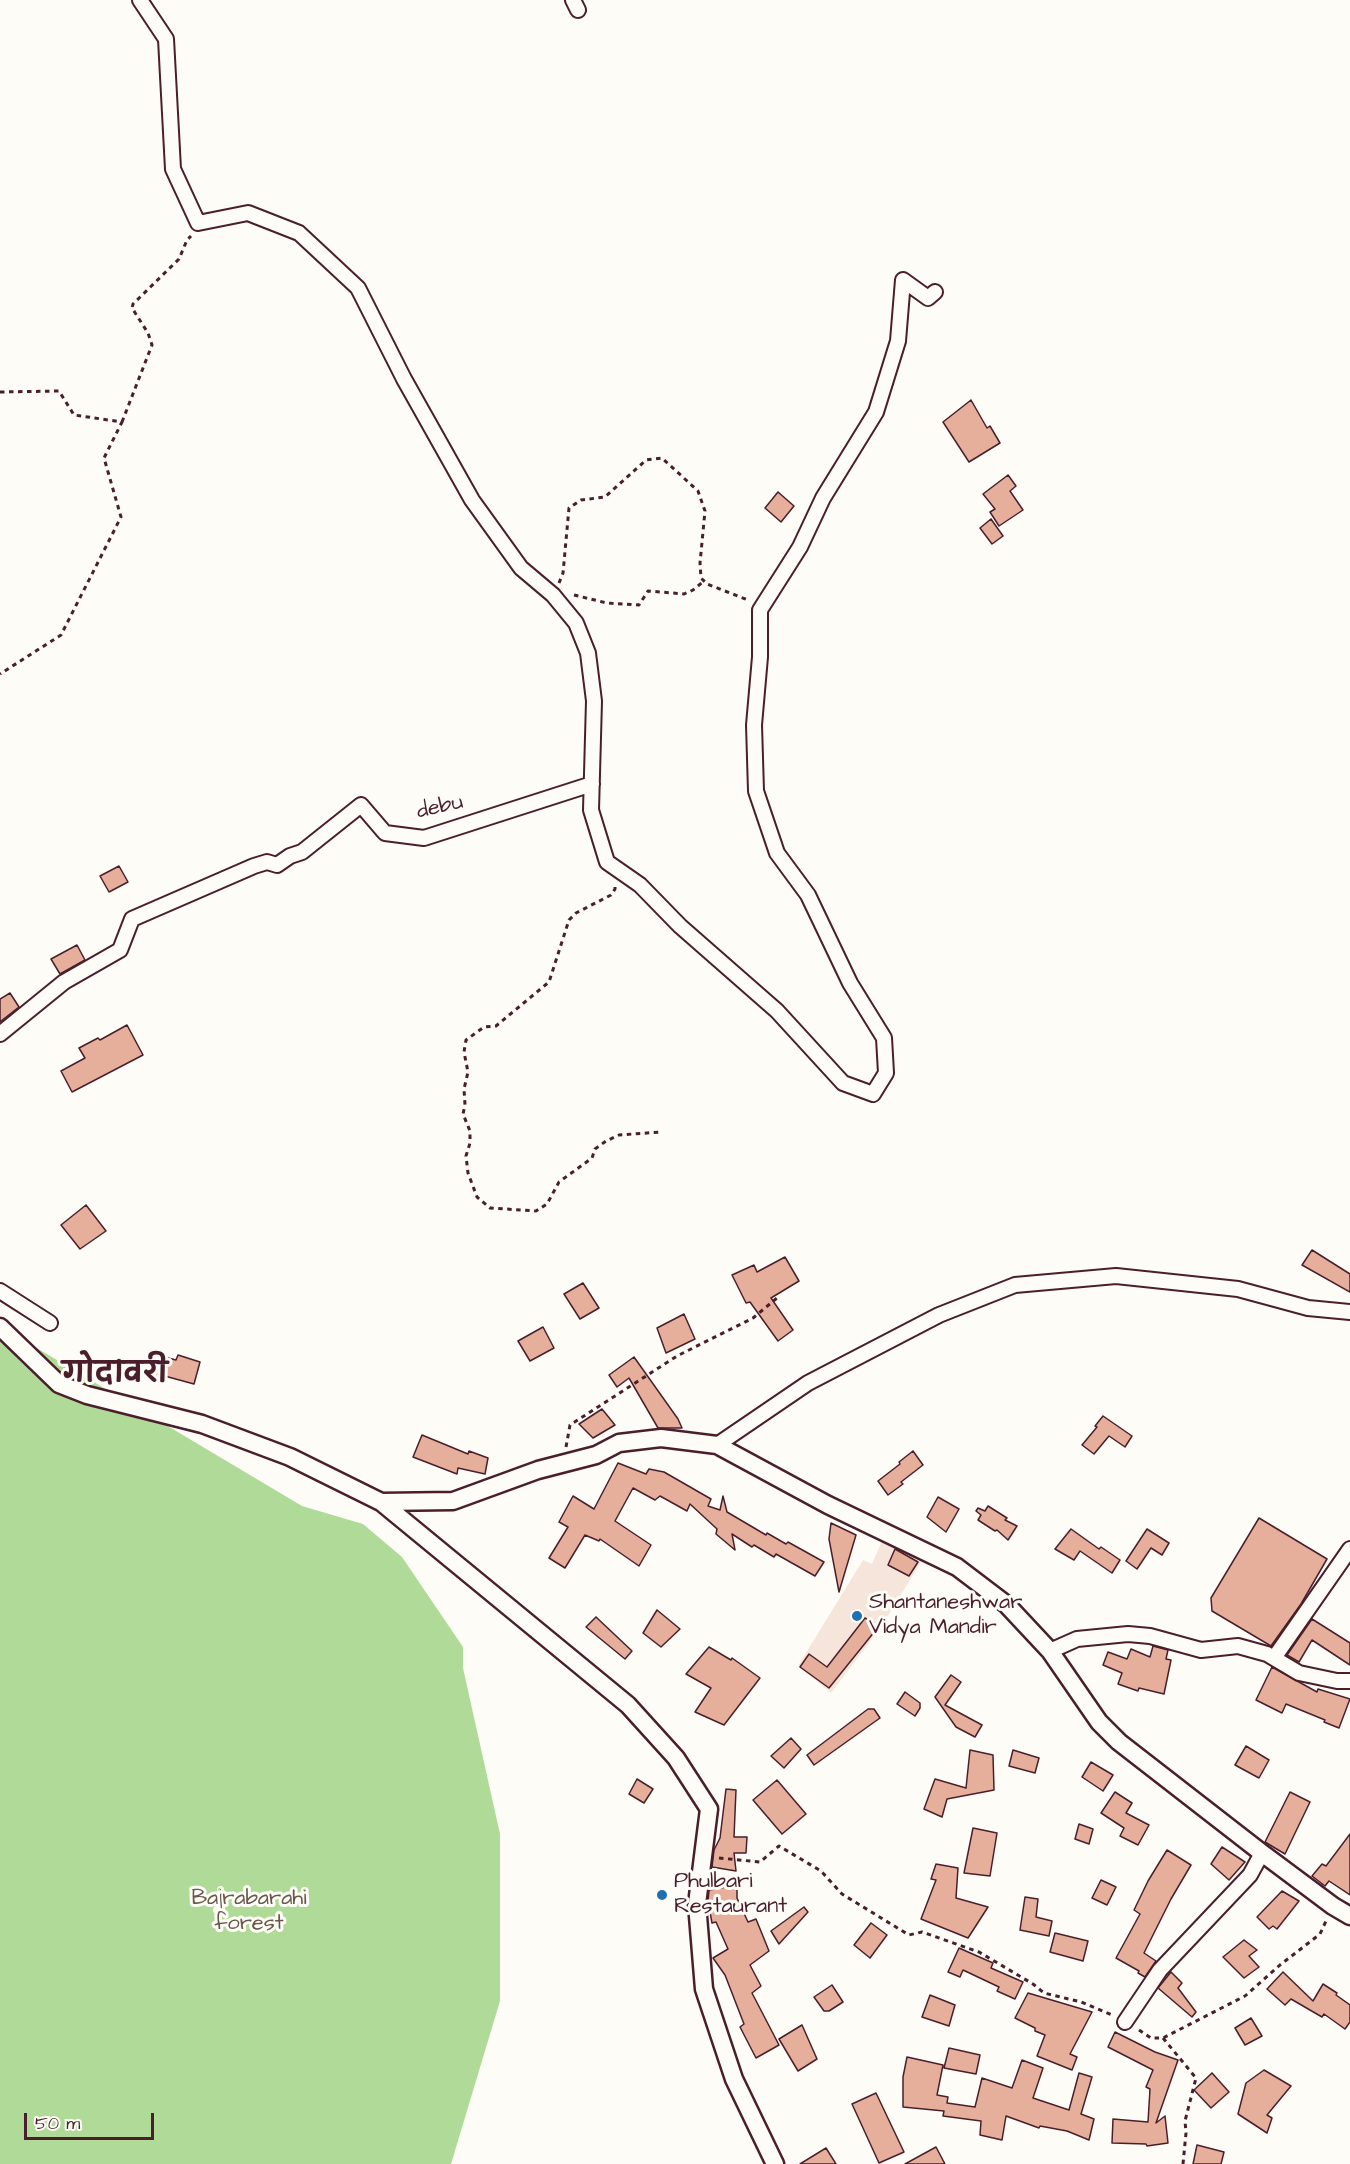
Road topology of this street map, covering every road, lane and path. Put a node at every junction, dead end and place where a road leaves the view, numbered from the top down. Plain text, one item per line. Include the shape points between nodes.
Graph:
1 (140, 0) edge
2 (198, 223) junction
3 (934, 292) dead end
4 (0, 392) edge
5 (122, 422) junction
6 (704, 581) junction
7 (554, 593) junction
8 (760, 610) junction
9 (0, 674) edge
10 (592, 784) junction
11 (607, 862) junction
12 (0, 1034) edge
13 (661, 1132) dead end
14 (0, 1291) edge
15 (777, 1298) dead end
16 (1350, 1312) edge
17 (50, 1323) dead end
18 (0, 1327) edge
19 (717, 1445) junction
20 (566, 1448) dead end
21 (381, 1502) junction
22 (1350, 1549) edge
23 (1050, 1651) junction
24 (1274, 1658) junction
25 (1350, 1680) edge
26 (1262, 1853) junction
27 (703, 1857) junction
28 (1333, 1906) junction
29 (1350, 1916) edge
30 (1125, 2022) junction
31 (1163, 2038) junction
32 (775, 2164) edge
33 (1183, 2164) edge

1 - 2 street via 166,39 173,169
2 - 5 path via 179,259 133,304 132,309 152,345
2 - 7 street via 248,213 299,233 358,288 472,500 521,568
3 - 8 street via 928,298 903,280 898,341 876,412
4 - 5 path via 59,392 75,415
5 - 9 path via 104,458 121,517 61,635
6 - 7 path via 684,594 648,591 639,605
6 - 7 path via 700,563 705,511 698,491 662,458 646,460 605,496 581,500 569,508 563,573
6 - 8 path
7 - 10 street via 576,623 588,653 594,701
8 - 11 street via 754,726 756,791 777,853 808,895 850,983 884,1038 886,1073 873,1094 843,1083 777,1011 680,926 640,885
10 - 11 street via 591,810
10 - 12 street, debu via 424,838 385,833 361,805 302,852 277,865 267,862 254,866 132,919 120,950 64,982
11 - 13 path via 615,889 569,920 549,982 496,1026 484,1027 466,1040 468,1072 463,1114 470,1131 468,1173 477,1197 490,1208 536,1211 547,1204 560,1182 592,1158 595,1149 606,1141 619,1135
14 - 17 street
15 - 20 path via 753,1318 677,1356 570,1425
16 - 19 street via 1308,1308 1238,1289 1116,1276 1015,1285 939,1315 808,1383
18 - 21 street via 58,1384 202,1424 290,1457
19 - 21 street via 660,1438 619,1443 596,1455 538,1470 453,1501
19 - 23 street via 828,1505 957,1567 1007,1605
21 - 27 street via 627,1705 676,1758 709,1809
22 - 24 street
23 - 24 street via 1077,1639 1128,1634 1201,1650 1238,1646
23 - 26 street via 1099,1722 1119,1742
24 - 25 street via 1299,1673
26 - 28 street
26 - 30 street via 1250,1875 1160,1970
27 - 30 path via 760,1862 779,1846 820,1871 842,1894 909,1935 922,1932 979,1952 1044,1993 1081,2002
27 - 32 street via 696,1904 704,1989 734,2079
28 - 29 street
28 - 31 path via 1320,1934 1245,1996
30 - 31 path via 1151,2038
31 - 33 path via 1196,2078 1185,2121

